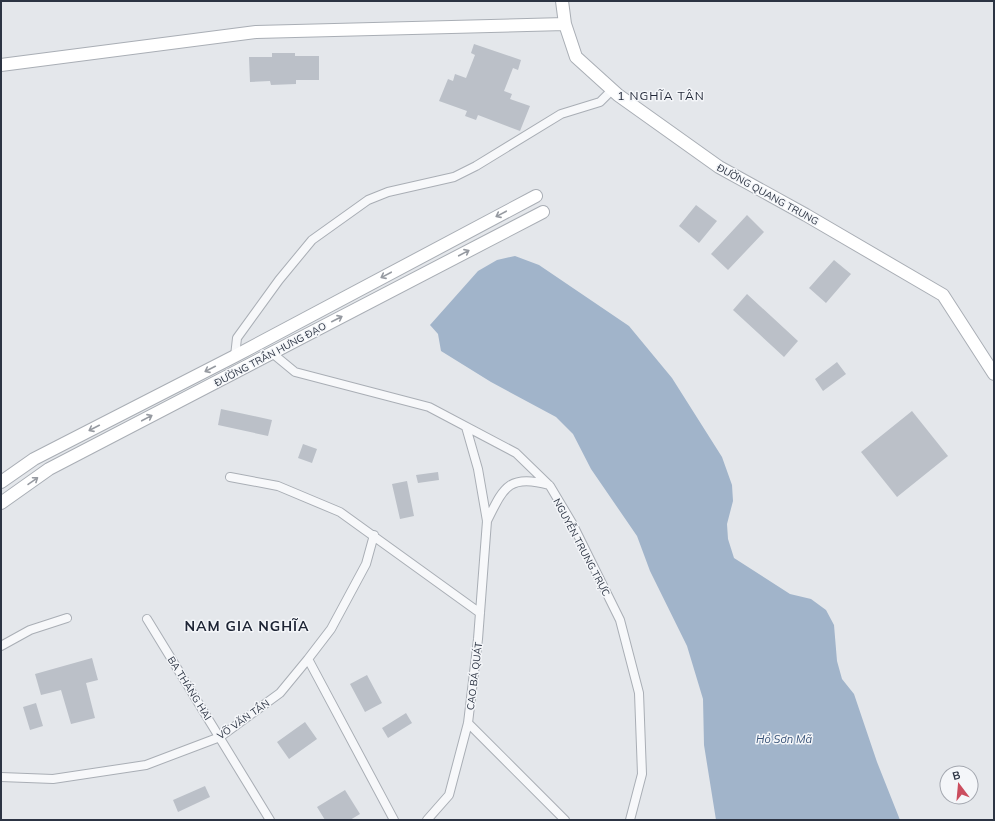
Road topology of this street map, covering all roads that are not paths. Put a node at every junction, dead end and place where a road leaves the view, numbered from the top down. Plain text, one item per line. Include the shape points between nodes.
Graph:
1 (562, 1) edge
2 (565, 24) junction
3 (1, 65) edge
4 (612, 90) junction
5 (536, 196) dead end
6 (543, 212) dead end
7 (432, 251) junction
8 (439, 266) junction
9 (265, 340) junction
10 (272, 353) junction
11 (235, 356) junction
12 (994, 374) edge
13 (466, 426) junction
14 (230, 477) dead end
15 (1, 482) edge
16 (550, 486) junction
17 (1, 503) edge
18 (487, 521) junction
19 (374, 535) junction
20 (480, 613) junction
21 (67, 618) dead end
22 (147, 619) dead end
23 (1, 646) edge
24 (308, 659) junction
25 (468, 723) junction
26 (220, 737) junction
27 (1, 777) edge
28 (270, 820) edge
29 (394, 820) edge
30 (427, 820) edge
31 (565, 820) edge
32 (630, 820) edge

1 - 2 street, ĐƯỜNG QUANG TRUNG
2 - 3 street via 256,32
2 - 4 street, ĐƯỜNG QUANG TRUNG via 576,57
4 - 11 street via 600,102 561,114 454,177 388,192 368,200 312,240 237,338
4 - 12 street, ĐƯỜNG QUANG TRUNG via 719,167 943,295
5 -> 7 street, ĐƯỜNG TRẦN HƯNG ĐẠO
8 -> 6 street, ĐƯỜNG TRẦN HƯNG ĐẠO
7 - 8 street
7 -> 9 street, ĐƯỜNG TRẦN HƯNG ĐẠO
10 -> 8 street, ĐƯỜNG TRẦN HƯNG ĐẠO
9 - 10 street
9 - 11 street, ĐƯỜNG TRẦN HƯNG ĐẠO
10 - 13 street, NGUYỄN TRUNG TRỰC via 295,372 429,407
17 -> 10 street, ĐƯỜNG TRẦN HƯNG ĐẠO via 49,469
11 -> 15 street, ĐƯỜNG TRẦN HƯNG ĐẠO via 34,460
13 - 16 street, NGUYỄN TRUNG TRỰC via 516,453
13 - 18 street, CAO BÁ QUÁT via 478,469
14 - 19 street via 285,489 340,512
16 - 18 street, CAO BÁ QUÁT via 515,482 503,490
16 - 32 street, NGUYỄN TRUNG TRỰC via 572,523 620,620 640,693 642,774
18 - 20 street, CAO BÁ QUÁT
19 - 20 street
19 - 24 street, VÕ VĂN TẦN via 366,564 331,629
20 - 25 street, CAO BÁ QUÁT
21 - 23 street via 30,630
22 - 26 street, BA THÁNG HAI
24 - 26 street, VÕ VĂN TẦN via 280,693
24 - 29 street
25 - 30 street, CAO BÁ QUÁT via 449,795
25 - 31 street
26 - 27 street, VÕ VĂN TẦN via 146,765 53,779
26 - 28 street, BA THÁNG HAI

